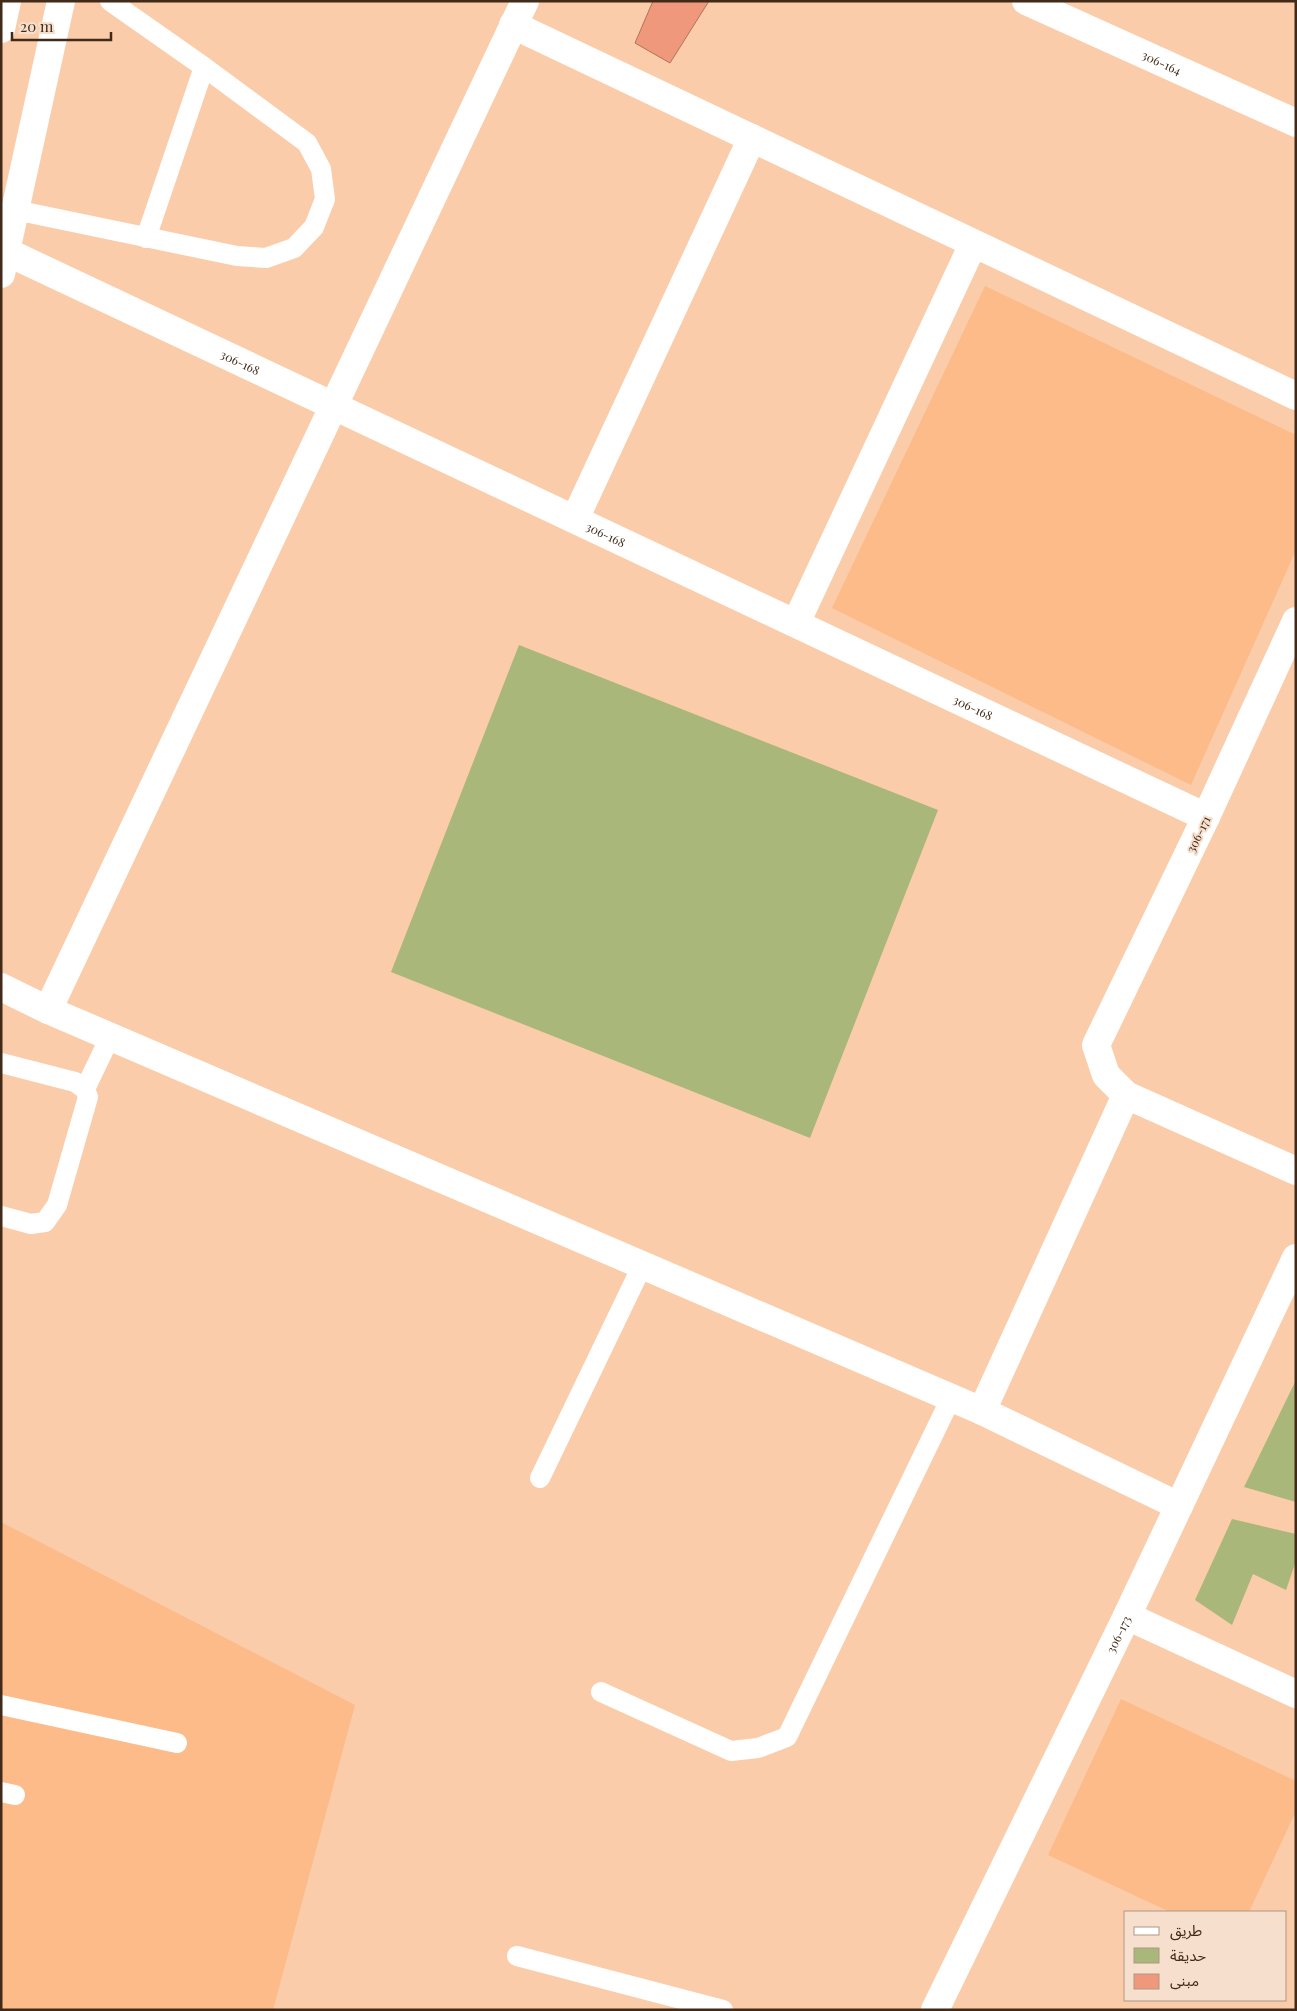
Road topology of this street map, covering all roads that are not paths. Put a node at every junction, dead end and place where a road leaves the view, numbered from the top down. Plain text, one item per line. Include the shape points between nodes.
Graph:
1 (8, 1) edge
2 (61, 1) edge
3 (110, 1) edge
4 (524, 1) edge
5 (1026, 1) edge
6 (513, 25) junction
7 (1, 28) edge
8 (204, 68) junction
9 (1296, 123) edge
10 (752, 138) junction
11 (15, 210) junction
12 (146, 238) junction
13 (973, 244) junction
14 (3, 258) edge
15 (1296, 396) edge
16 (334, 405) junction
17 (575, 519) junction
18 (1296, 621) edge
19 (796, 624) junction
20 (1206, 817) junction
21 (1, 987) edge
22 (48, 1010) junction
23 (110, 1037) junction
24 (1, 1063) edge
25 (85, 1089) junction
26 (1126, 1095) junction
27 (1296, 1171) edge
28 (1, 1216) edge
29 (1296, 1258) edge
30 (642, 1266) junction
31 (951, 1398) junction
32 (982, 1411) junction
33 (540, 1478) dead end
34 (1179, 1506) junction
35 (1127, 1616) junction
36 (601, 1692) dead end
37 (1296, 1694) edge
38 (1, 1705) edge
39 (177, 1743) dead end
40 (517, 1956) dead end
41 (723, 2010) edge
42 (935, 2010) edge

1 - 7 main road
2 - 11 main road
3 - 8 lane
4 - 6 main road
5 - 9 main road, 306-164
6 - 10 main road
6 - 16 main road
8 - 12 lane
8 - 12 lane via 307,144 321,169 324,199 314,227 294,248 266,258 237,256
10 - 13 main road
10 - 17 main road
11 - 12 lane
11 - 14 main road
13 - 15 main road
13 - 19 main road
14 - 16 main road, 306-168
16 - 17 main road, 306-168
16 - 22 main road
17 - 19 main road, 306-168
18 - 20 main road, 306-171
19 - 20 main road, 306-168
20 - 26 main road, 306-171 via 1096,1045 1106,1075
21 - 22 main road
22 - 23 main road
23 - 25 lane
23 - 30 main road
24 - 25 lane via 75,1082
25 - 28 lane via 88,1097 57,1205 45,1222 31,1224
26 - 27 main road
26 - 32 main road
29 - 34 main road, 306-173
30 - 31 main road
30 - 33 lane
31 - 32 main road
31 - 36 lane via 787,1737 758,1748 731,1751
32 - 34 main road
34 - 35 main road, 306-173
35 - 37 main road
35 - 42 main road, 306-173
38 - 39 lane
40 - 41 lane

